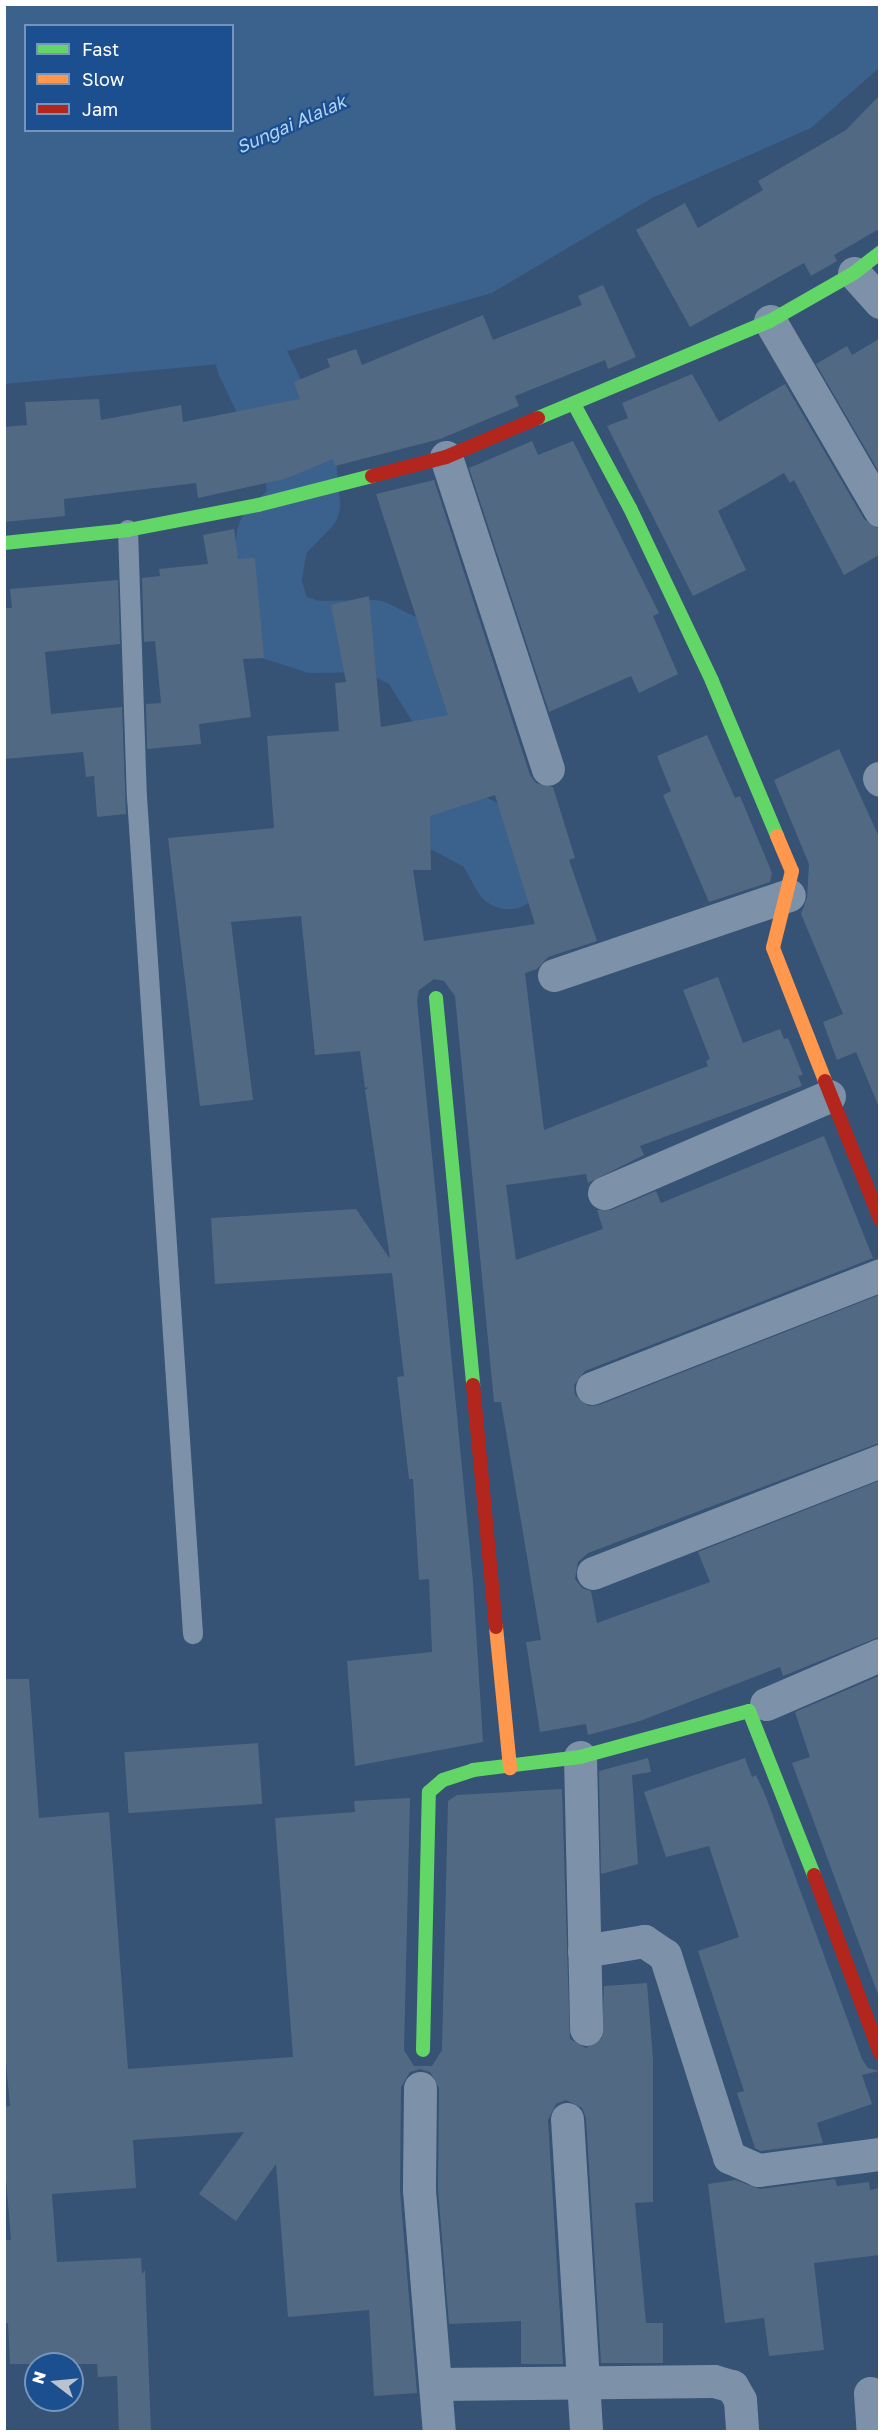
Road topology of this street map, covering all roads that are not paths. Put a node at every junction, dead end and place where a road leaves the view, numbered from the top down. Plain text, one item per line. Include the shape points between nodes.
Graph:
1 (879, 253) edge
2 (854, 273) junction
3 (879, 302) edge
4 (770, 321) junction
5 (575, 406) junction
6 (446, 457) junction
7 (879, 510) edge
8 (128, 530) junction
9 (4, 543) edge
10 (548, 769) dead end
11 (789, 895) junction
12 (554, 975) dead end
13 (436, 998) dead end
14 (829, 1096) junction
15 (604, 1193) dead end
16 (879, 1219) edge
17 (879, 1275) edge
18 (592, 1388) dead end
19 (879, 1461) edge
20 (593, 1573) dead end
21 (194, 1634) dead end
22 (879, 1655) edge
23 (766, 1704) dead end
24 (580, 1756) junction
25 (510, 1768) junction
26 (584, 1951) junction
27 (586, 2029) dead end
28 (423, 2050) dead end
29 (879, 2053) edge
30 (420, 2088) dead end
31 (567, 2119) dead end
32 (879, 2154) edge
33 (584, 2380) junction
34 (437, 2384) junction
35 (870, 2393) dead end
36 (439, 2432) edge
37 (586, 2432) edge
38 (742, 2432) edge
39 (873, 2432) edge

1 - 2 street
2 - 3 street
2 - 4 street
4 - 5 street
4 - 7 street
5 - 6 street
5 - 11 street via 630,508 712,681 792,872
6 - 8 street via 258,505
6 - 10 street
8 - 9 street
8 - 21 lane via 137,797
11 - 12 street
11 - 14 street via 773,948
13 - 25 street
14 - 15 street
14 - 16 street
17 - 18 street
19 - 20 street
22 - 23 street
24 - 25 street
24 - 26 street
24 - 29 street via 749,1711 787,1801
25 - 28 street via 474,1770 443,1780 429,1792
26 - 27 street
26 - 32 street via 644,1941 665,1955 729,2157 758,2170
30 - 34 street via 419,2190
31 - 33 street
33 - 34 street
33 - 37 street
33 - 38 street via 714,2380 732,2386 740,2400
34 - 36 street
35 - 39 street

